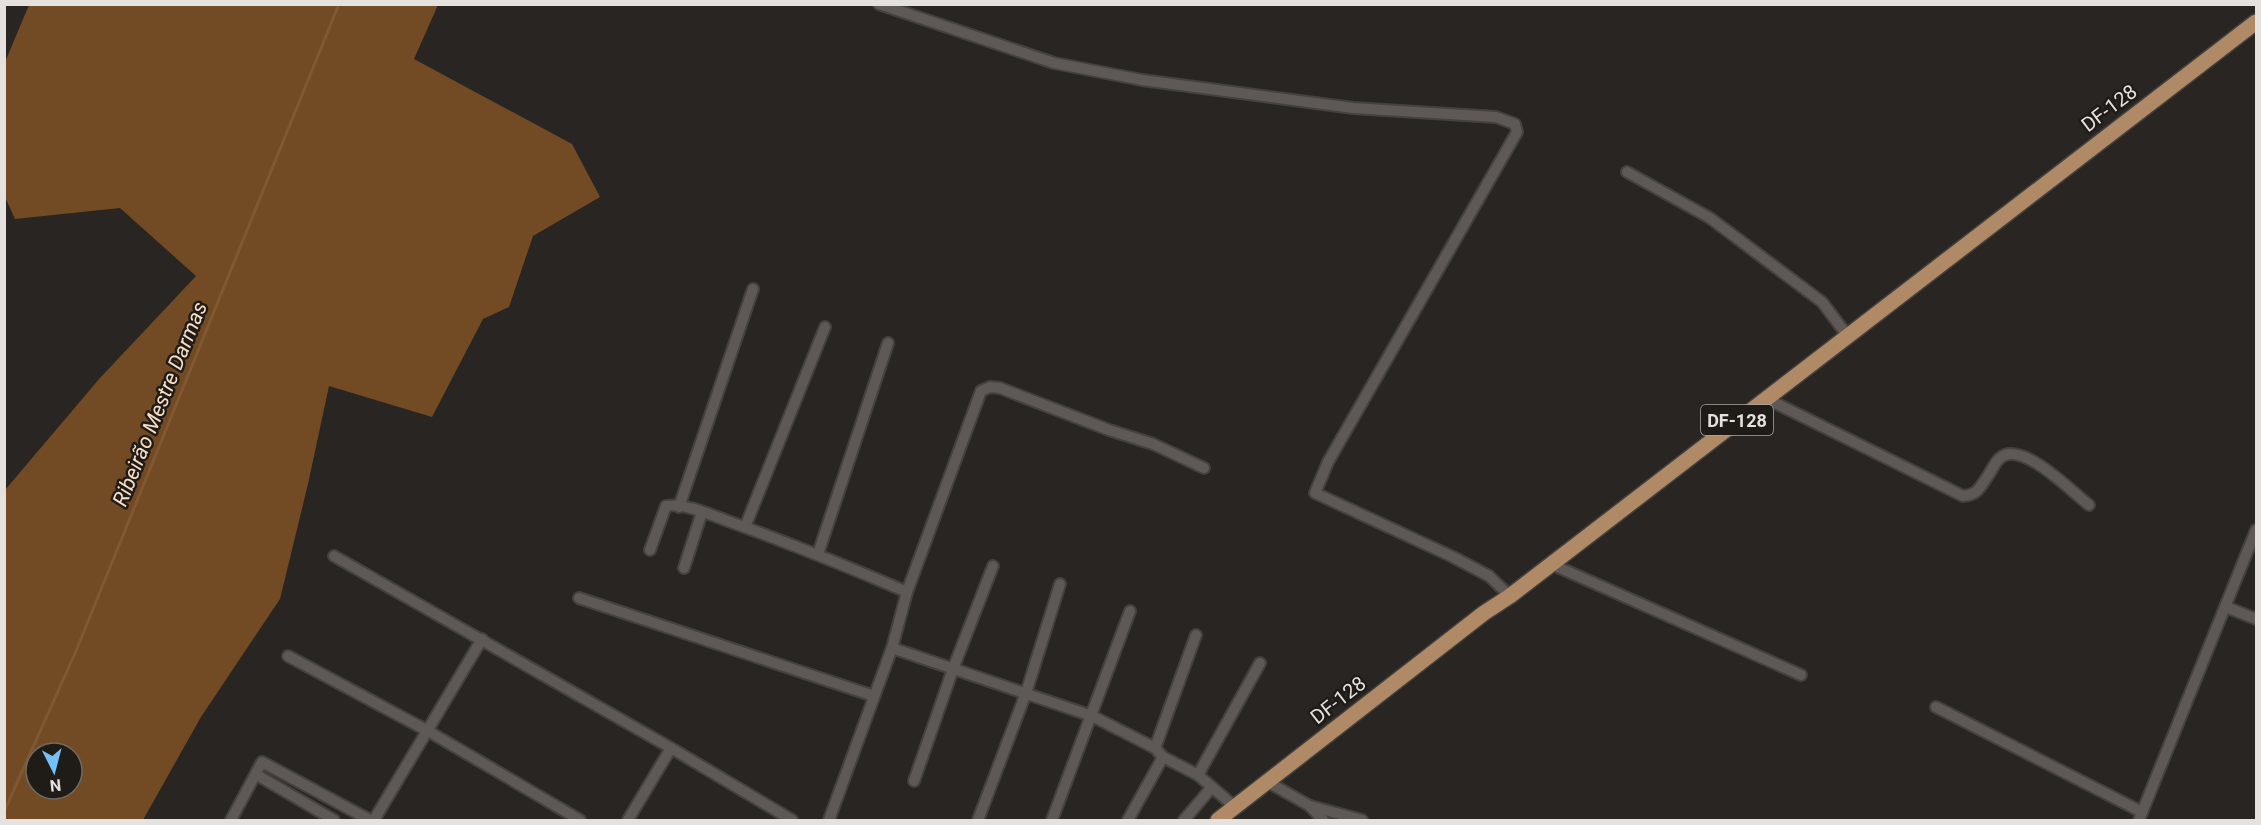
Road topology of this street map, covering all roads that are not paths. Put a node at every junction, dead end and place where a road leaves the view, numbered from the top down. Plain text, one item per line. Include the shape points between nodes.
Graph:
1 (879, 4) edge
2 (2256, 22) edge
3 (1627, 172) dead end
4 (753, 289) dead end
5 (825, 327) dead end
6 (1847, 335) junction
7 (888, 343) dead end
8 (1765, 398) junction
9 (1204, 468) dead end
10 (2089, 505) dead end
11 (679, 507) junction
12 (702, 512) junction
13 (745, 527) junction
14 (2256, 530) edge
15 (650, 550) dead end
16 (818, 554) junction
17 (334, 556) dead end
18 (1551, 564) junction
19 (993, 566) dead end
20 (684, 568) dead end
21 (1060, 584) dead end
22 (907, 592) junction
23 (1510, 596) junction
24 (579, 598) dead end
25 (2226, 607) junction
26 (1130, 611) dead end
27 (2256, 619) edge
28 (1196, 635) dead end
29 (482, 639) junction
30 (892, 648) junction
31 (288, 656) dead end
32 (1260, 663) dead end
33 (953, 669) junction
34 (1801, 675) dead end
35 (1026, 693) junction
36 (874, 696) junction
37 (1936, 707) dead end
38 (1092, 716) junction
39 (428, 731) junction
40 (671, 748) junction
41 (1155, 748) junction
42 (1163, 757) junction
43 (257, 775) junction
44 (1198, 776) junction
45 (914, 781) dead end
46 (1268, 782) junction
47 (1212, 787) junction
48 (1310, 806) junction
49 (1235, 807) junction
50 (2141, 816) edge
51 (231, 820) edge
52 (334, 820) edge
53 (370, 820) edge
54 (374, 820) edge
55 (580, 820) edge
56 (628, 820) edge
57 (792, 820) edge
58 (829, 820) edge
59 (978, 820) edge
60 (1052, 820) edge
61 (1128, 820) edge
62 (1184, 820) edge
63 (1218, 820) edge
64 (1323, 820) edge
65 (1362, 820) edge

1 - 23 street via 1054,63 1142,80 1353,108 1496,117 1515,124 1517,132 1328,462 1315,493 1454,557 1489,576
2 - 6 main road, DF-128 / DF-128
3 - 6 street via 1710,218 1822,302
4 - 11 street
5 - 13 street
6 - 8 main road, DF-128 / DF-128
7 - 16 street
8 - 10 street via 1963,496 1978,491 2000,458 2019,454 2043,467
8 - 18 main road, DF-128 / DF-128
9 - 22 street via 1153,444 990,387 981,391
11 - 12 street
11 - 15 street via 666,506
12 - 13 street
12 - 20 street
13 - 16 street
14 - 25 street
16 - 22 street
17 - 29 street
18 - 23 main road, DF-128 / DF-128
18 - 34 street
19 - 33 street
21 - 35 street
22 - 30 street
23 - 46 main road, DF-128 / DF-128
24 - 36 street
25 - 27 street
25 - 50 street
26 - 38 street
28 - 41 street
29 - 39 street
29 - 40 street
30 - 33 street
30 - 36 street
31 - 39 street
32 - 44 street
33 - 35 street
33 - 45 street
35 - 38 street
35 - 59 street
36 - 58 street
37 - 50 street
38 - 41 street
38 - 60 street
39 - 54 street
39 - 55 street
40 - 56 street
40 - 57 street
41 - 42 street
42 - 44 street
42 - 61 street
43 - 51 street
43 - 52 street
43 - 53 street via 262,762
44 - 47 street
46 - 48 street
46 - 49 main road, DF-128 / DF-128
47 - 49 street
47 - 62 street
48 - 64 street
48 - 65 street
49 - 63 main road, DF-128 / DF-128

